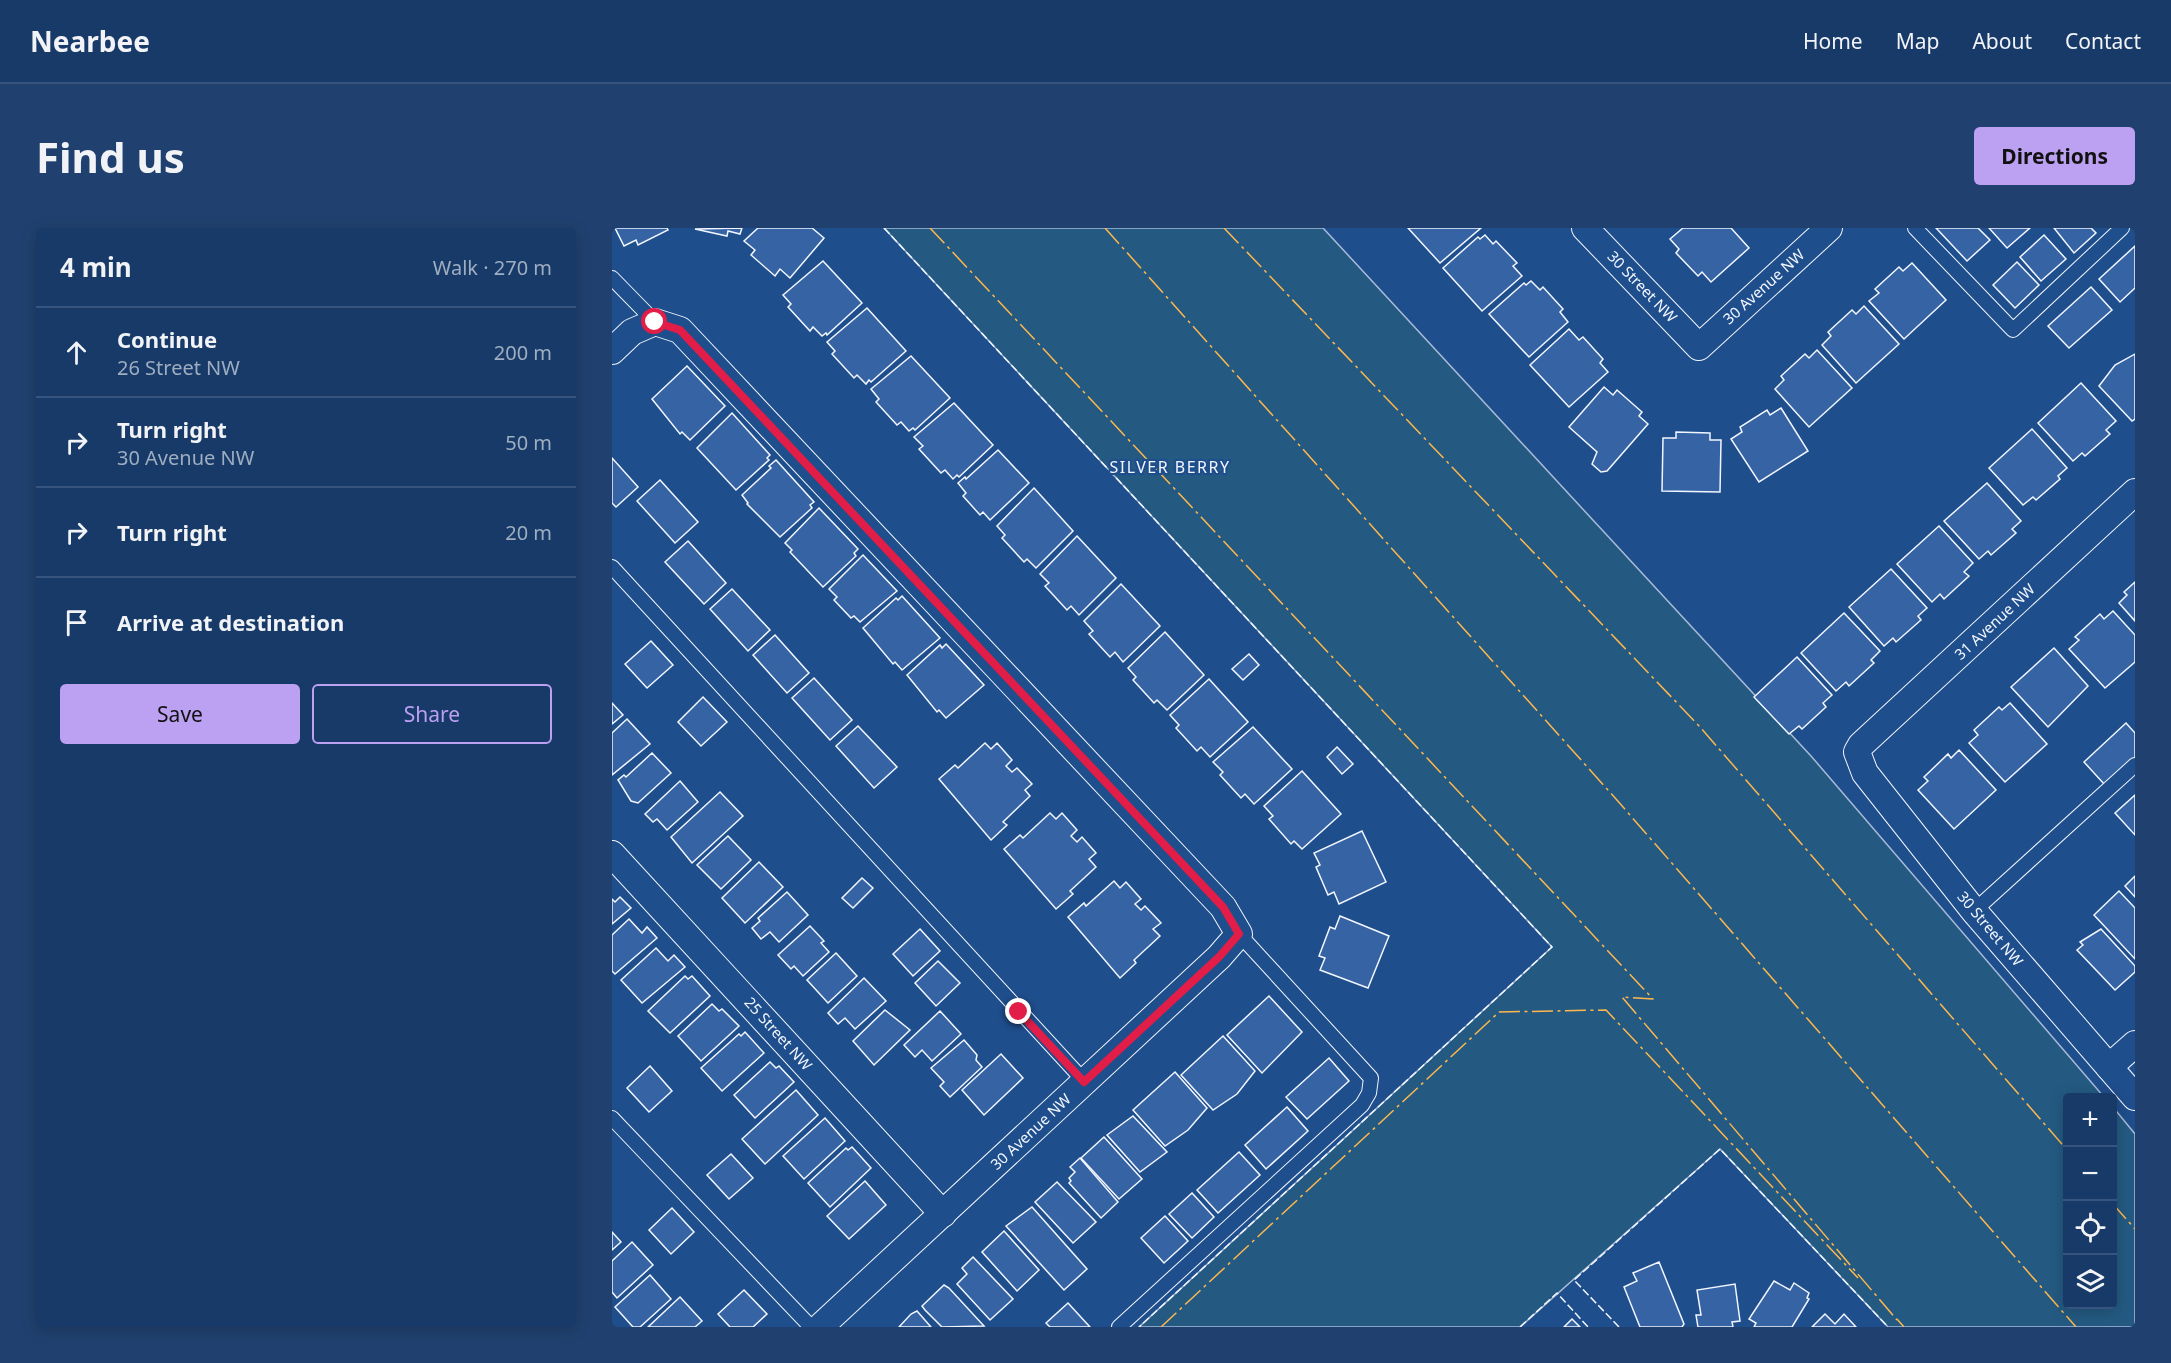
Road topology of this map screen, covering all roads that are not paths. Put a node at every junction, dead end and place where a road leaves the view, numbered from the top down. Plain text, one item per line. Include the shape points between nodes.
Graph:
1 (1585, 228) edge
2 (1828, 228) edge
3 (1915, 228) edge
4 (2122, 228) edge
5 (612, 278) edge
6 (655, 322) junction
7 (1699, 347) joint
8 (612, 351) edge
9 (2135, 492) edge
10 (612, 567) edge
11 (1857, 752) joint
12 (2135, 765) edge
13 (612, 854) edge
14 (1974, 911) junction
15 (1239, 934) junction
16 (2135, 1044) edge
17 (2109, 1067) junction
18 (1084, 1082) junction
19 (2135, 1096) edge
20 (612, 1118) edge
21 (942, 1214) junction
22 (811, 1327) edge
23 (820, 1327) edge
24 (1119, 1327) edge

1 - 7 street, 30 Street NW
2 - 7 street, 30 Avenue NW
3 - 4 lane via 2013,330
5 - 6 lane
6 - 8 street via 632,332
6 - 15 street via 680,330 1223,907
9 - 11 street, 31 Avenue NW
10 - 18 lane
11 - 14 street, 30 Street NW via 1865,773
12 - 14 lane
13 - 21 street, 25 Street NW
14 - 17 street, 30 Street NW
15 - 18 street, 30 Avenue NW
15 - 24 lane via 1371,1078 1369,1093 1362,1105
16 - 17 street
17 - 19 street, 30 Street NW
18 - 21 street, 30 Avenue NW
20 - 22 lane
21 - 23 street, 30 Avenue NW

